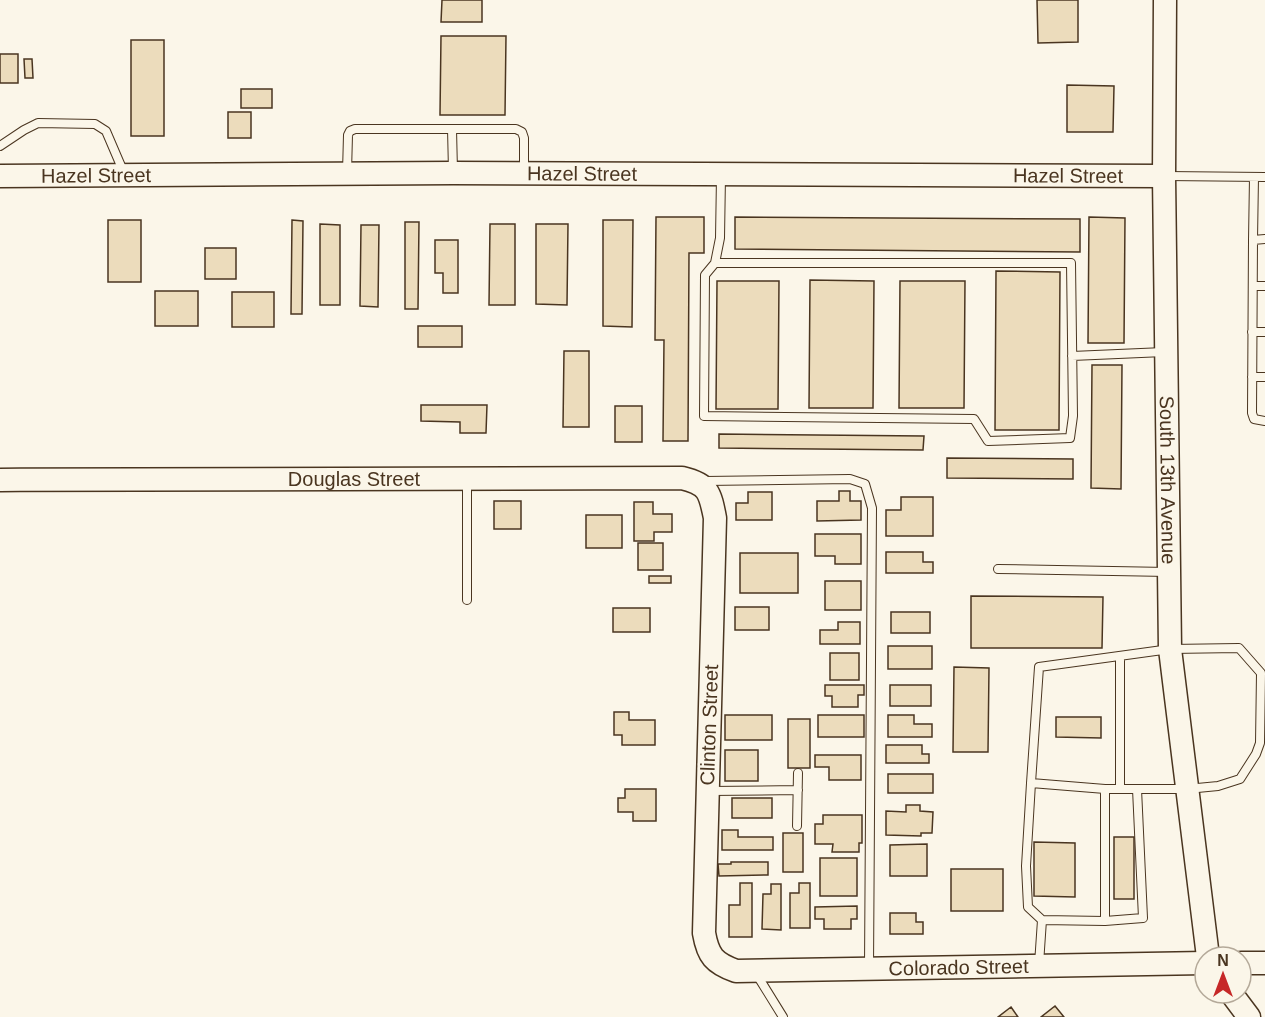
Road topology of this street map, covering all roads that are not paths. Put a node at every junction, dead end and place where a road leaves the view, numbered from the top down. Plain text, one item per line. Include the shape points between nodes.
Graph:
1 (1165, 0) edge
2 (452, 129) junction
3 (0, 146) edge
4 (453, 173) junction
5 (347, 174) junction
6 (524, 174) junction
7 (126, 175) junction
8 (721, 175) junction
9 (0, 176) edge
10 (1164, 176) junction
11 (1254, 177) junction
12 (1265, 177) edge
13 (1265, 239) edge
14 (1253, 240) junction
15 (715, 263) junction
16 (1253, 286) junction
17 (1265, 286) edge
18 (1252, 332) junction
19 (1265, 332) edge
20 (1167, 352) junction
21 (1072, 356) junction
22 (1252, 377) junction
23 (1265, 377) edge
24 (1265, 421) edge
25 (0, 480) edge
26 (467, 480) junction
27 (700, 485) junction
28 (998, 569) dead end
29 (1169, 573) junction
30 (467, 600) dead end
31 (1170, 649) junction
32 (1120, 656) junction
33 (798, 773) dead end
34 (1031, 783) junction
35 (1105, 789) junction
36 (1120, 789) junction
37 (1137, 789) junction
38 (1187, 789) junction
39 (707, 790) junction
40 (798, 790) junction
41 (797, 825) dead end
42 (1042, 920) junction
43 (1105, 921) junction
44 (1206, 945) edge
45 (714, 960) joint
46 (1193, 963) edge
47 (1039, 966) junction
48 (868, 969) junction
49 (755, 971) junction
50 (783, 1017) edge

1 - 10 street, South 13th Avenue
2 - 4 lane
2 - 5 lane via 350,131
2 - 6 lane via 522,132
3 - 7 lane via 38,123 95,124 106,131
4 - 5 street, Hazel Street
4 - 6 street, Hazel Street
5 - 7 street, Hazel Street
6 - 8 street, Hazel Street
7 - 9 street, Hazel Street
8 - 10 street, Hazel Street
8 - 15 lane via 720,237
10 - 11 lane
10 - 20 street, South 13th Avenue
11 - 12 lane
11 - 14 lane
13 - 14 lane
14 - 16 lane
15 - 21 lane via 1071,263
15 - 21 lane via 705,275 704,416 974,419 988,441 1070,438
16 - 17 lane
16 - 18 lane
18 - 19 lane
18 - 22 lane
20 - 21 lane
20 - 29 street, South 13th Avenue
22 - 23 lane
22 - 24 lane via 1254,419
25 - 26 street, Douglas Street
26 - 27 street, Douglas Street via 682,478
26 - 30 lane
27 - 39 street, Clinton Street via 712,504 715,518
27 - 48 lane via 850,479 865,484 872,508
28 - 29 lane
29 - 31 street, South 13th Avenue
31 - 32 lane
31 - 38 street, South 13th Avenue
31 - 38 lane via 1239,648 1261,673 1260,743 1256,754 1240,779
32 - 34 lane via 1039,667
32 - 36 lane
33 - 40 lane
34 - 35 lane
34 - 42 lane via 1028,907
35 - 36 lane
35 - 43 lane
36 - 37 lane
37 - 38 lane
37 - 43 lane via 1143,918
38 - 44 street, South 13th Avenue
39 - 40 lane
39 - 45 street, Clinton Street via 704,933 706,949
40 - 41 lane
42 - 43 lane
42 - 47 lane
45 - 49 street, Colorado Street via 736,971
46 - 47 street, Colorado Street
47 - 48 street, Colorado Street
48 - 49 street, Colorado Street
49 - 50 lane

